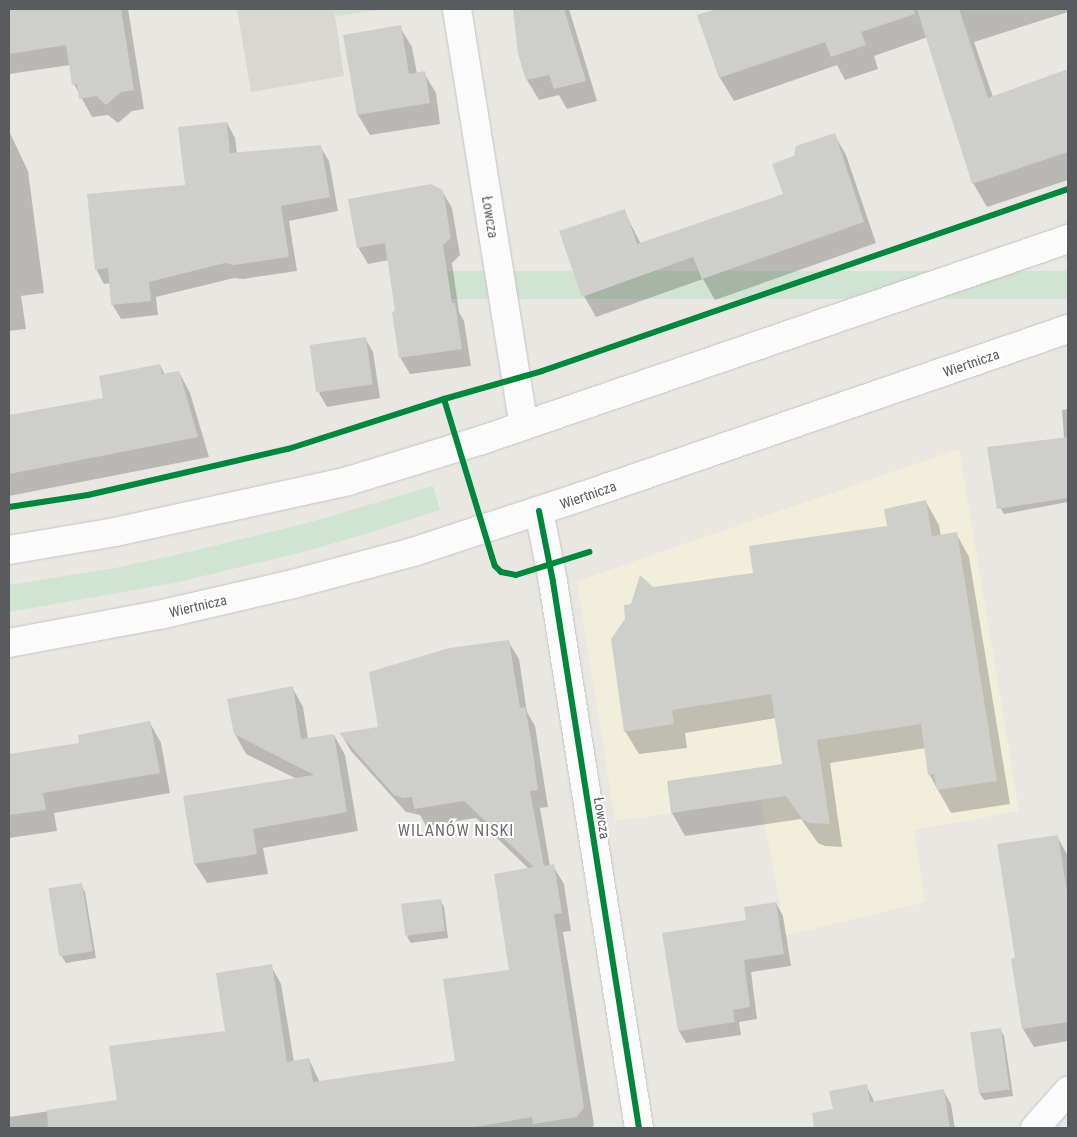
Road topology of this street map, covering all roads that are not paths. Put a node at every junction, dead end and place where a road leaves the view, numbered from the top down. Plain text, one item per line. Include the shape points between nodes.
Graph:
1 (457, 9) edge
2 (1068, 239) edge
3 (1068, 329) edge
4 (524, 426) junction
5 (539, 511) junction
6 (9, 550) edge
7 (9, 644) edge
8 (1068, 1091) edge
9 (639, 1128) edge
10 (1035, 1128) edge

1 - 4 main road, Łowcza
2 - 4 main road
3 - 5 main road, Wiertnicza
4 - 6 main road via 348,480 115,532
5 - 7 main road, Wiertnicza via 413,552 293,584 159,615
5 - 9 main road, Łowcza
8 - 10 main road

